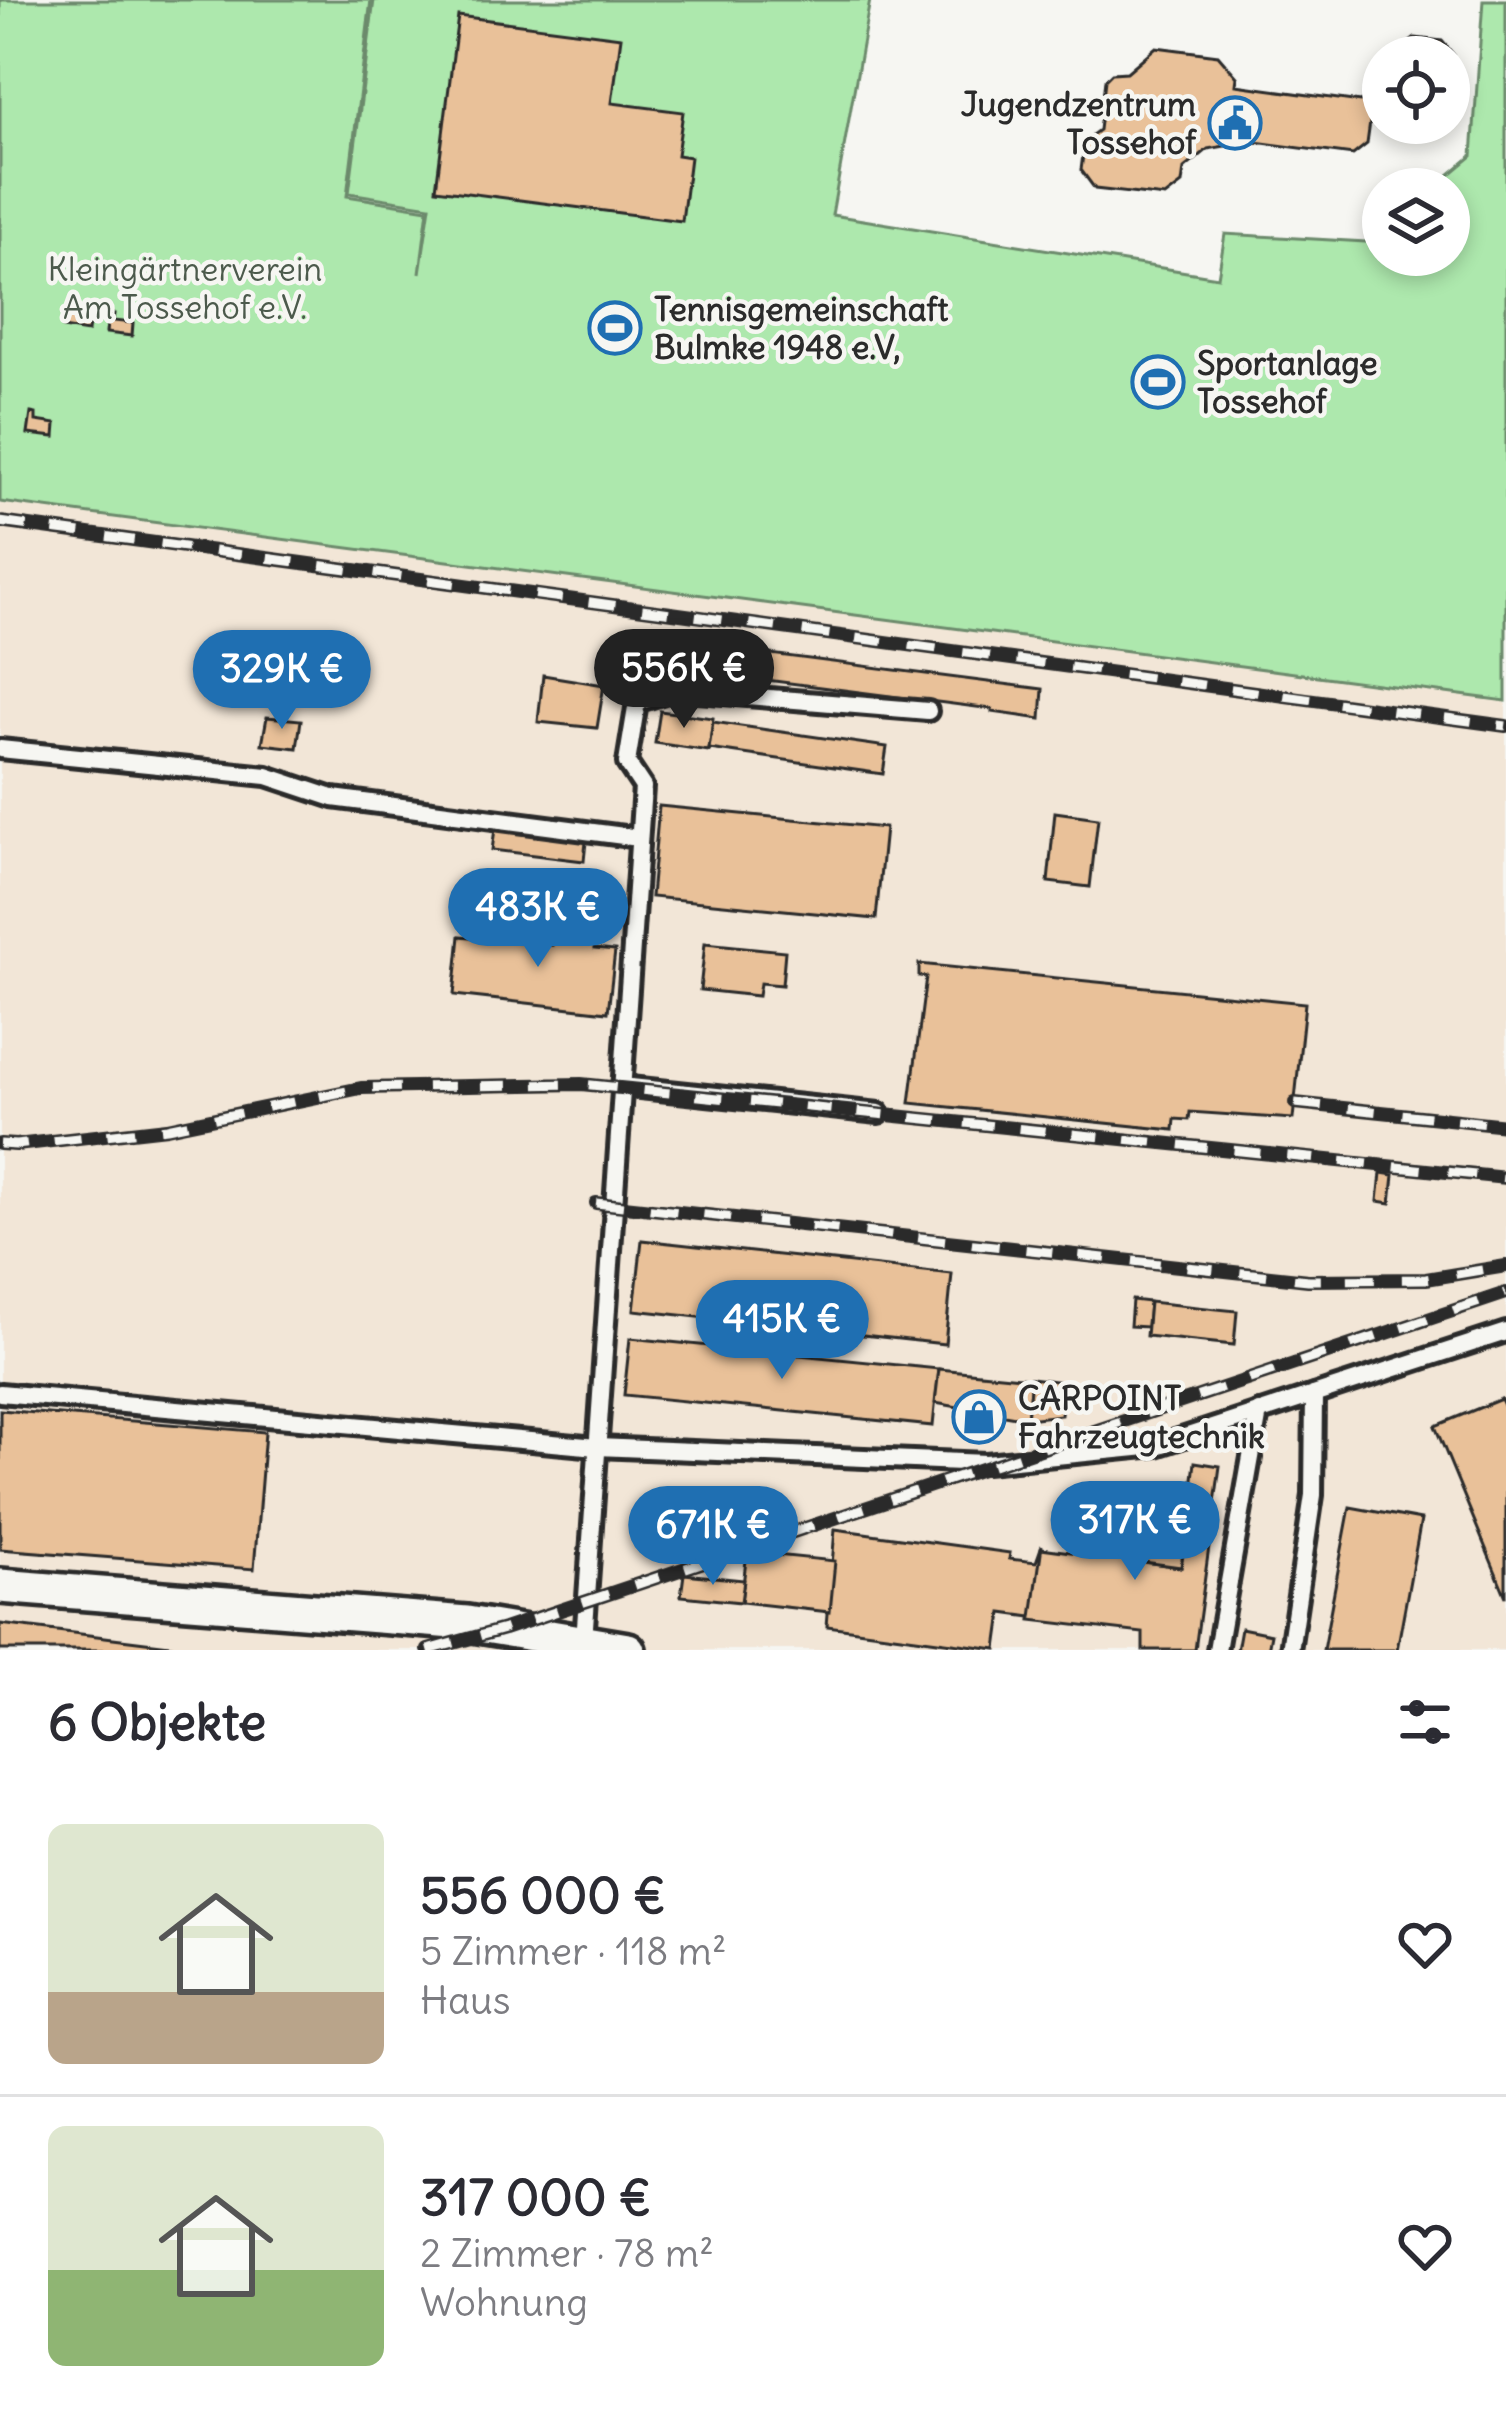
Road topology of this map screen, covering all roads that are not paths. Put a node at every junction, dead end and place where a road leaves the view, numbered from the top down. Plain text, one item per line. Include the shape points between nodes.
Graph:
1 (928, 711) dead end
2 (0, 748) edge
3 (639, 838) junction
4 (622, 1086) junction
5 (879, 1113) dead end
6 (1506, 1332) edge
7 (0, 1393) edge
8 (1314, 1395) junction
9 (1259, 1412) junction
10 (597, 1448) junction
11 (0, 1586) edge
12 (584, 1641) junction
13 (628, 1650) edge
14 (1217, 1650) edge
15 (1290, 1650) edge

1 - 3 lane via 674,690 637,702 627,763 644,787
2 - 3 lane via 267,776 333,798
3 - 4 lane
4 - 5 lane
4 - 10 lane
6 - 8 lane
7 - 10 lane
8 - 9 lane
8 - 15 lane via 1313,1495
9 - 10 lane via 1157,1446 986,1463
9 - 14 lane
10 - 12 lane
11 - 12 street via 467,1623
12 - 13 street

